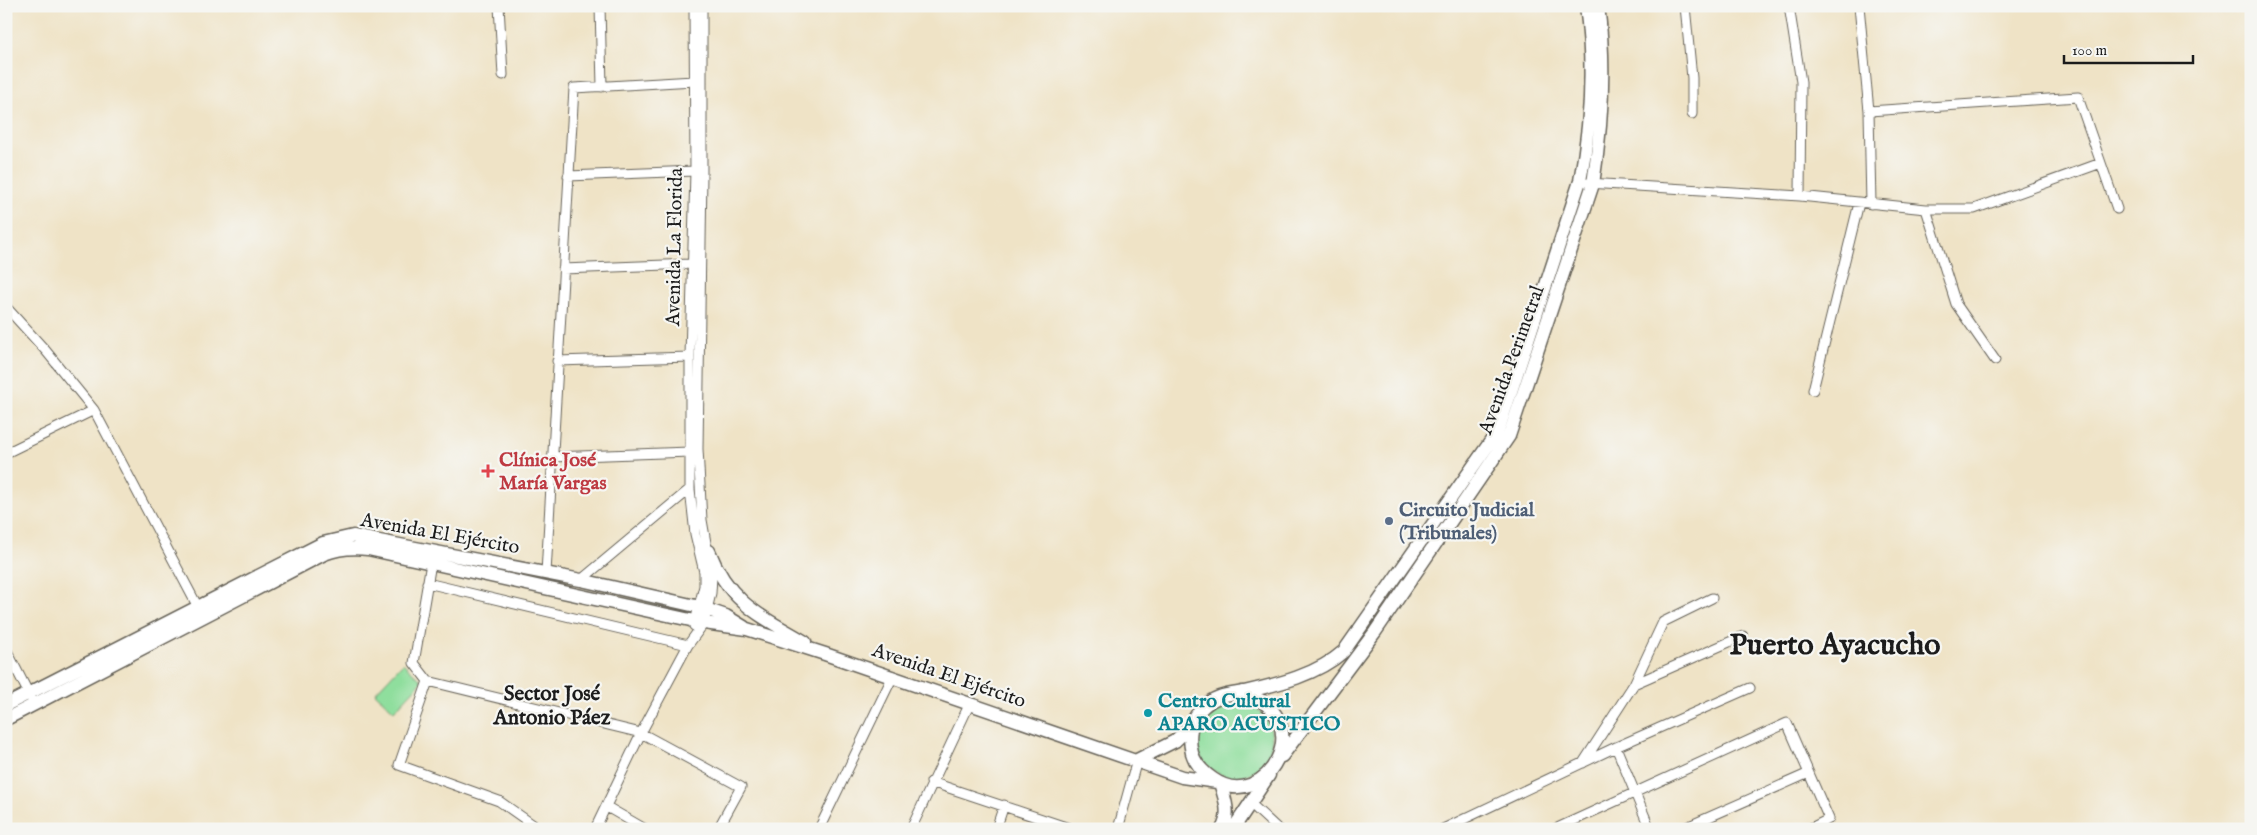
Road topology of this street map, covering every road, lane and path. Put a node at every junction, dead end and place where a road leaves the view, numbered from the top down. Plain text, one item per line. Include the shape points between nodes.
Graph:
1 (499, 6) edge
2 (600, 6) edge
3 (694, 6) edge
4 (702, 6) edge
5 (1586, 6) edge
6 (1598, 6) edge
7 (1685, 6) edge
8 (1789, 6) edge
9 (1859, 6) edge
10 (503, 75) dead end
11 (694, 81) junction
12 (602, 87) junction
13 (1869, 111) junction
14 (1692, 114) dead end
15 (2100, 163) junction
16 (694, 171) junction
17 (568, 176) junction
18 (1586, 182) junction
19 (1800, 196) junction
20 (1859, 203) junction
21 (1871, 204) junction
22 (1926, 209) junction
23 (2117, 209) dead end
24 (692, 264) junction
25 (563, 269) junction
26 (6, 308) edge
27 (690, 357) junction
28 (1995, 360) dead end
29 (557, 361) junction
30 (1813, 390) dead end
31 (94, 410) junction
32 (690, 452) junction
33 (6, 453) edge
34 (552, 457) junction
35 (690, 489) junction
36 (709, 551) junction
37 (431, 563) junction
38 (546, 573) junction
39 (581, 580) junction
40 (426, 583) junction
41 (1712, 598) dead end
42 (704, 608) junction
43 (201, 612) junction
44 (700, 622) junction
45 (747, 629) junction
46 (1743, 636) dead end
47 (688, 645) junction
48 (6, 650) edge
49 (825, 654) junction
50 (894, 676) junction
51 (428, 681) junction
52 (1634, 684) junction
53 (1750, 688) dead end
54 (1242, 692) junction
55 (32, 699) junction
56 (970, 703) junction
57 (6, 705) edge
58 (6, 719) edge
59 (1191, 726) junction
60 (641, 733) junction
61 (1616, 747) junction
62 (1137, 760) junction
63 (1277, 762) junction
64 (1582, 764) junction
65 (1810, 773) junction
66 (931, 782) junction
67 (1218, 783) junction
68 (1636, 792) junction
69 (1251, 804) junction
70 (1004, 805) junction
71 (607, 807) junction
72 (539, 829) edge
73 (595, 829) edge
74 (645, 829) edge
75 (718, 829) edge
76 (820, 829) edge
77 (911, 829) edge
78 (996, 829) edge
79 (1072, 829) edge
80 (1118, 829) edge
81 (1222, 829) edge
82 (1233, 829) edge
83 (1278, 829) edge
84 (1442, 829) edge
85 (1556, 829) edge
86 (1650, 829) edge
87 (1682, 829) edge
88 (1809, 829) edge

1 - 10 street
2 - 12 street
3 - 11 street, Avenida La Florida
4 - 36 street via 698,449 702,520
5 - 18 street, Avenida Perimetral via 1591,44
6 - 18 street, Avenida Perimetral via 1603,42 1598,148
7 - 14 street
8 - 19 street via 1801,82
9 - 13 street
11 - 12 street
11 - 16 street, Avenida La Florida
12 - 17 street via 574,88
13 - 15 street via 2078,97
13 - 21 street
15 - 22 street via 1974,209
15 - 23 street
16 - 17 street
16 - 24 street, Avenida La Florida
17 - 25 street
18 - 19 street
18 - 54 street, Avenida Perimetral via 1498,431 1344,651 1319,670
18 - 63 street, Avenida Perimetral via 1509,436 1375,632
19 - 20 street
20 - 21 street
20 - 30 street
21 - 22 street
22 - 28 street via 1956,304
24 - 25 street
24 - 27 street, Avenida La Florida
25 - 29 street
26 - 31 street
27 - 29 street
27 - 32 street, Avenida La Florida
29 - 34 street
31 - 33 street
31 - 43 street
32 - 34 street
32 - 35 street, Avenida La Florida
34 - 38 street
35 - 39 street
35 - 42 street, Avenida La Florida via 695,534 704,572
36 - 42 street via 712,576
36 - 49 street via 722,580 746,606
37 - 40 street
37 - 43 street, Avenida El Ejército via 368,549 338,548
37 - 44 street, Avenida El Ejército
38 - 39 street, Avenida El Ejército
38 - 43 street, Avenida El Ejército via 353,536 323,543
39 - 42 street, Avenida El Ejército
40 - 47 street
40 - 51 street via 414,662
41 - 52 street via 1663,622
42 - 44 street
42 - 45 street, Avenida El Ejército
43 - 55 street, Avenida El Ejército
44 - 45 street, Avenida El Ejército
44 - 47 street
45 - 49 street, Avenida El Ejército
46 - 52 street
47 - 60 street
48 - 55 street
49 - 50 street, Avenida El Ejército
50 - 56 street, Avenida El Ejército
50 - 76 street
51 - 60 street
51 - 72 street via 399,765 499,800
52 - 64 street
53 - 61 street
54 - 59 street via 1226,693 1210,700 1198,711
54 - 63 street via 1269,705 1278,718 1283,740
55 - 57 street, Avenida El Ejército
55 - 58 street, Avenida El Ejército
56 - 62 street, Avenida El Ejército
56 - 66 street
59 - 62 street via 1175,742
59 - 67 street via 1190,743 1194,759 1203,772
60 - 71 street
60 - 75 street via 740,787
61 - 64 street
61 - 68 street
62 - 67 street, Avenida El Ejército via 1182,777
62 - 80 street
63 - 67 street via 1267,775 1253,783 1236,786
63 - 69 street, Avenida Perimetral
64 - 84 street
65 - 68 street via 1787,723
65 - 87 street
65 - 88 street via 1829,819
66 - 70 street
66 - 77 street
67 - 81 street via 1226,808
68 - 85 street
68 - 86 street
69 - 82 street, Avenida Perimetral
69 - 83 street
70 - 78 street
70 - 79 street
71 - 73 street
71 - 74 street

